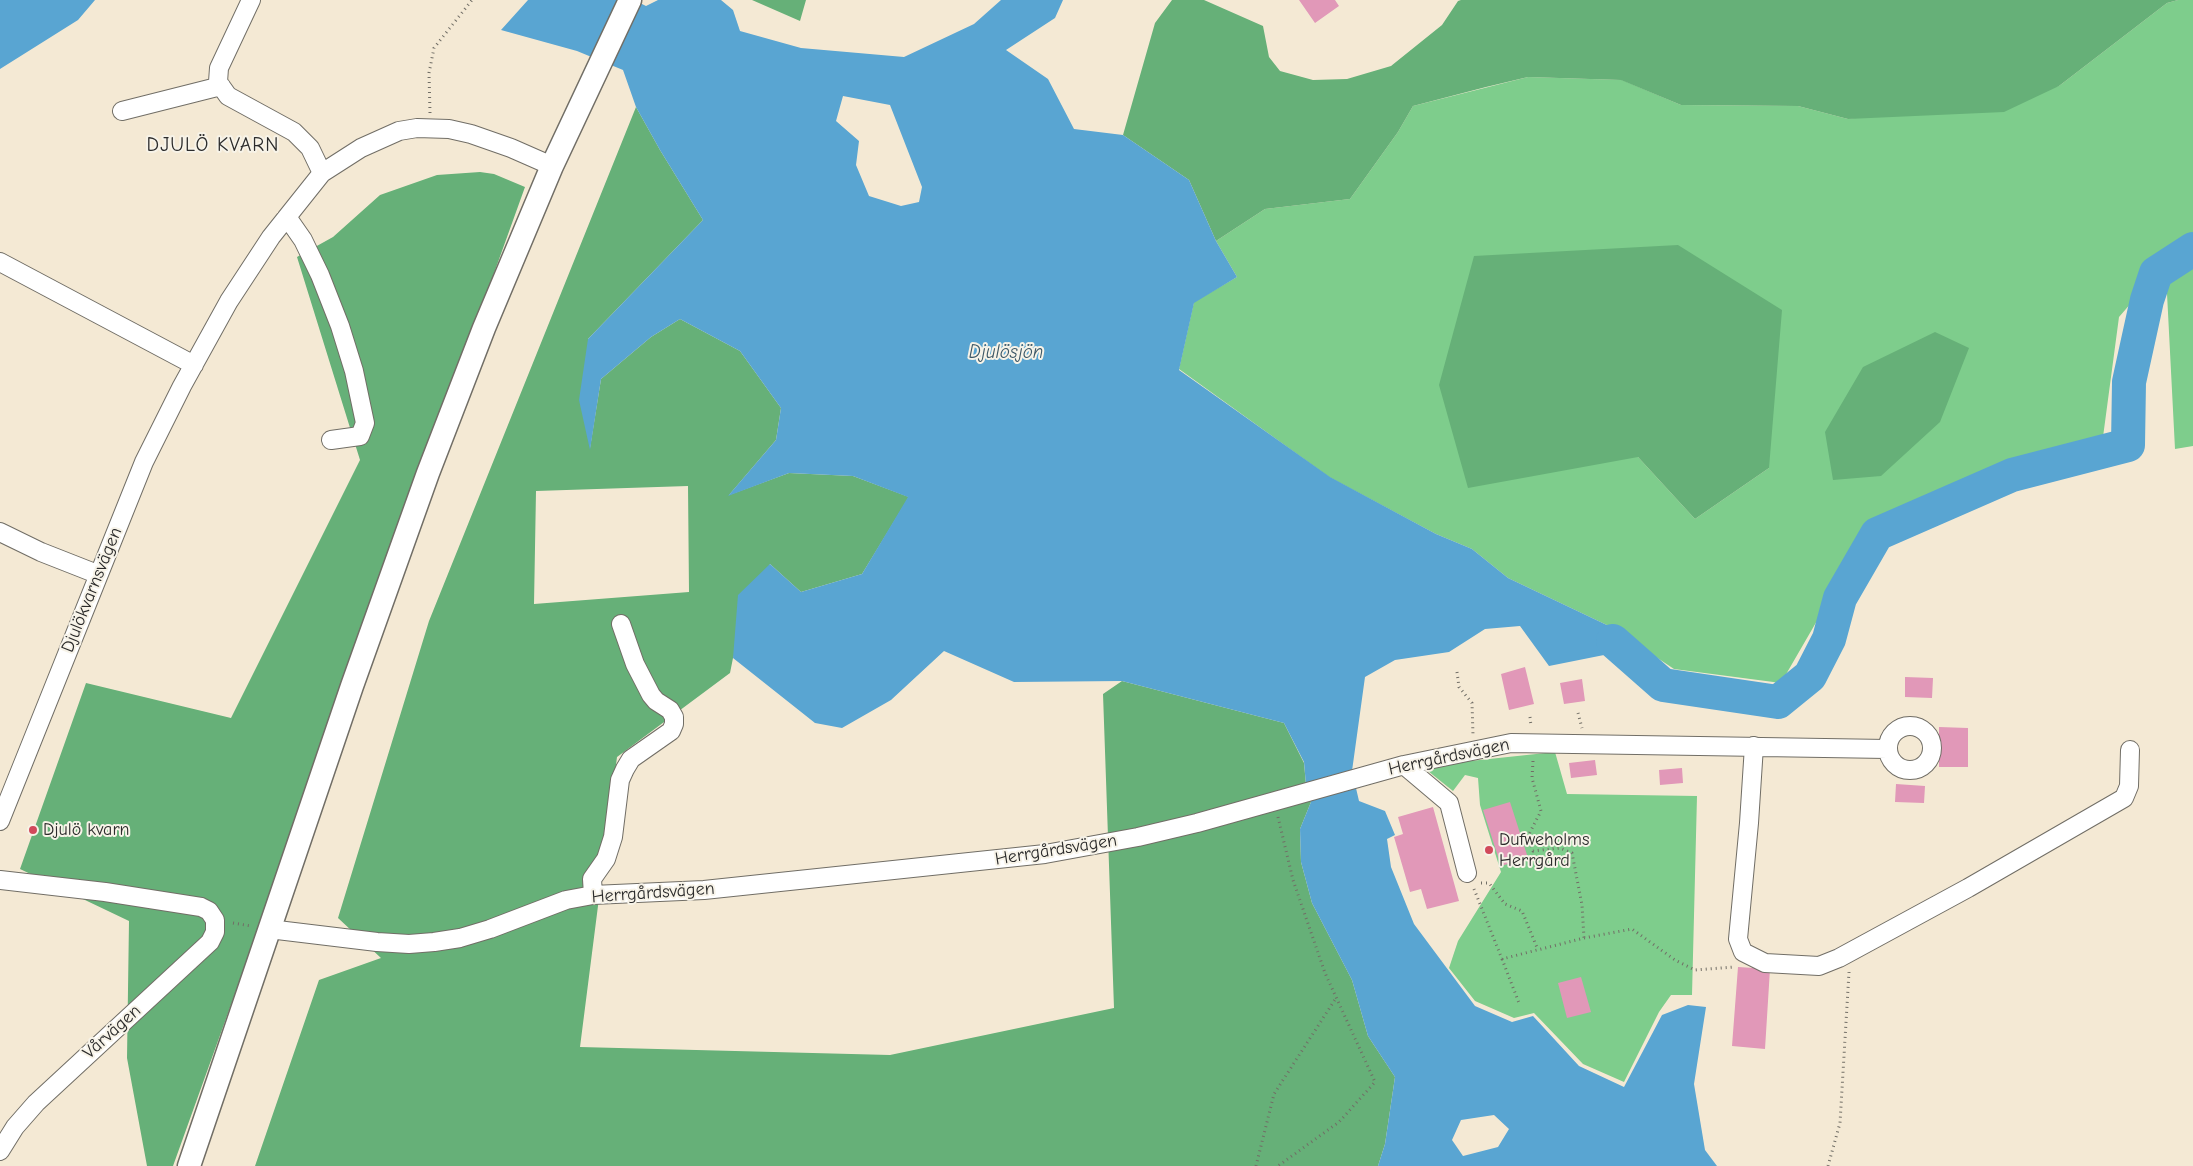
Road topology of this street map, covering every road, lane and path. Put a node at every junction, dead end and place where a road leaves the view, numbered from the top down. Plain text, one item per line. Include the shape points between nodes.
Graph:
1 (251, 0) edge
2 (472, 0) edge
3 (630, 0) edge
4 (221, 86) junction
5 (122, 111) dead end
6 (430, 128) junction
7 (552, 166) junction
8 (322, 173) junction
9 (287, 217) junction
10 (0, 262) edge
11 (194, 365) junction
12 (330, 440) dead end
13 (0, 532) edge
14 (98, 574) junction
15 (621, 624) dead end
16 (1456, 672) dead end
17 (1530, 717) dead end
18 (1528, 743) junction
19 (1754, 746) junction
20 (1480, 749) junction
21 (1887, 749) dead end
22 (2130, 750) dead end
23 (1404, 765) junction
24 (1275, 802) junction
25 (0, 821) edge
26 (1469, 878) junction
27 (0, 880) edge
28 (593, 895) junction
29 (213, 917) junction
30 (269, 928) junction
31 (1584, 938) junction
32 (1538, 950) junction
33 (1839, 958) junction
34 (1502, 960) junction
35 (1718, 968) dead end
36 (1336, 998) junction
37 (1519, 1003) dead end
38 (0, 1151) edge
39 (190, 1166) edge
40 (1256, 1166) edge
41 (1278, 1166) edge
42 (1828, 1166) edge

1 - 4 street via 219,68 218,82
2 - 6 path via 434,48 430,61
3 - 7 main road
4 - 5 street
4 - 8 street via 228,96 294,132 310,148
6 - 7 street, Djulökvarnsvägen via 471,134
6 - 8 street, Djulökvarnsvägen via 399,131 361,148
7 - 30 main road via 428,473
8 - 9 street, Djulökvarnsvägen
9 - 11 street, Djulökvarnsvägen via 229,301
9 - 12 street via 303,240 340,326 366,423 360,436
10 - 11 street
11 - 14 street, Djulökvarnsvägen via 144,462
13 - 14 street
14 - 25 street, Djulökvarnsvägen
15 - 28 street via 635,664 651,695 670,710 674,724 671,732 631,759 624,769 613,837 606,859 592,879
16 - 20 path via 1459,687 1472,703 1473,734
17 - 18 path via 1532,732
18 - 19 street, Herrgårdsvägen
18 - 20 street, Herrgårdsvägen
18 - 31 path via 1534,761 1532,778 1541,811 1528,836 1533,851 1560,848 1572,853 1582,905
19 - 21 street, Herrgårdsvägen
19 - 33 street via 1738,939 1743,952 1765,963 1819,966
20 - 23 street, Herrgårdsvägen
22 - 33 street via 2129,786 2124,798
23 - 24 street, Herrgårdsvägen
23 - 26 street via 1449,803
24 - 28 street, Herrgårdsvägen via 1138,837 1045,854 704,890
24 - 36 path via 1293,880
26 - 32 path via 1489,883 1505,904 1522,911
26 - 34 path
27 - 29 street via 180,902 201,908
28 - 30 street, Herrgårdsvägen via 566,900 460,938 434,942 378,942
29 - 30 path
29 - 38 street, Vårvägen via 215,932 210,942 36,1103
30 - 39 main road
31 - 32 path
31 - 35 path via 1632,929 1675,960 1695,970
32 - 34 path
33 - 42 path via 1850,973 1850,983 1840,1122
34 - 37 path
36 - 40 path via 1274,1094
36 - 41 path via 1375,1082 1339,1122

